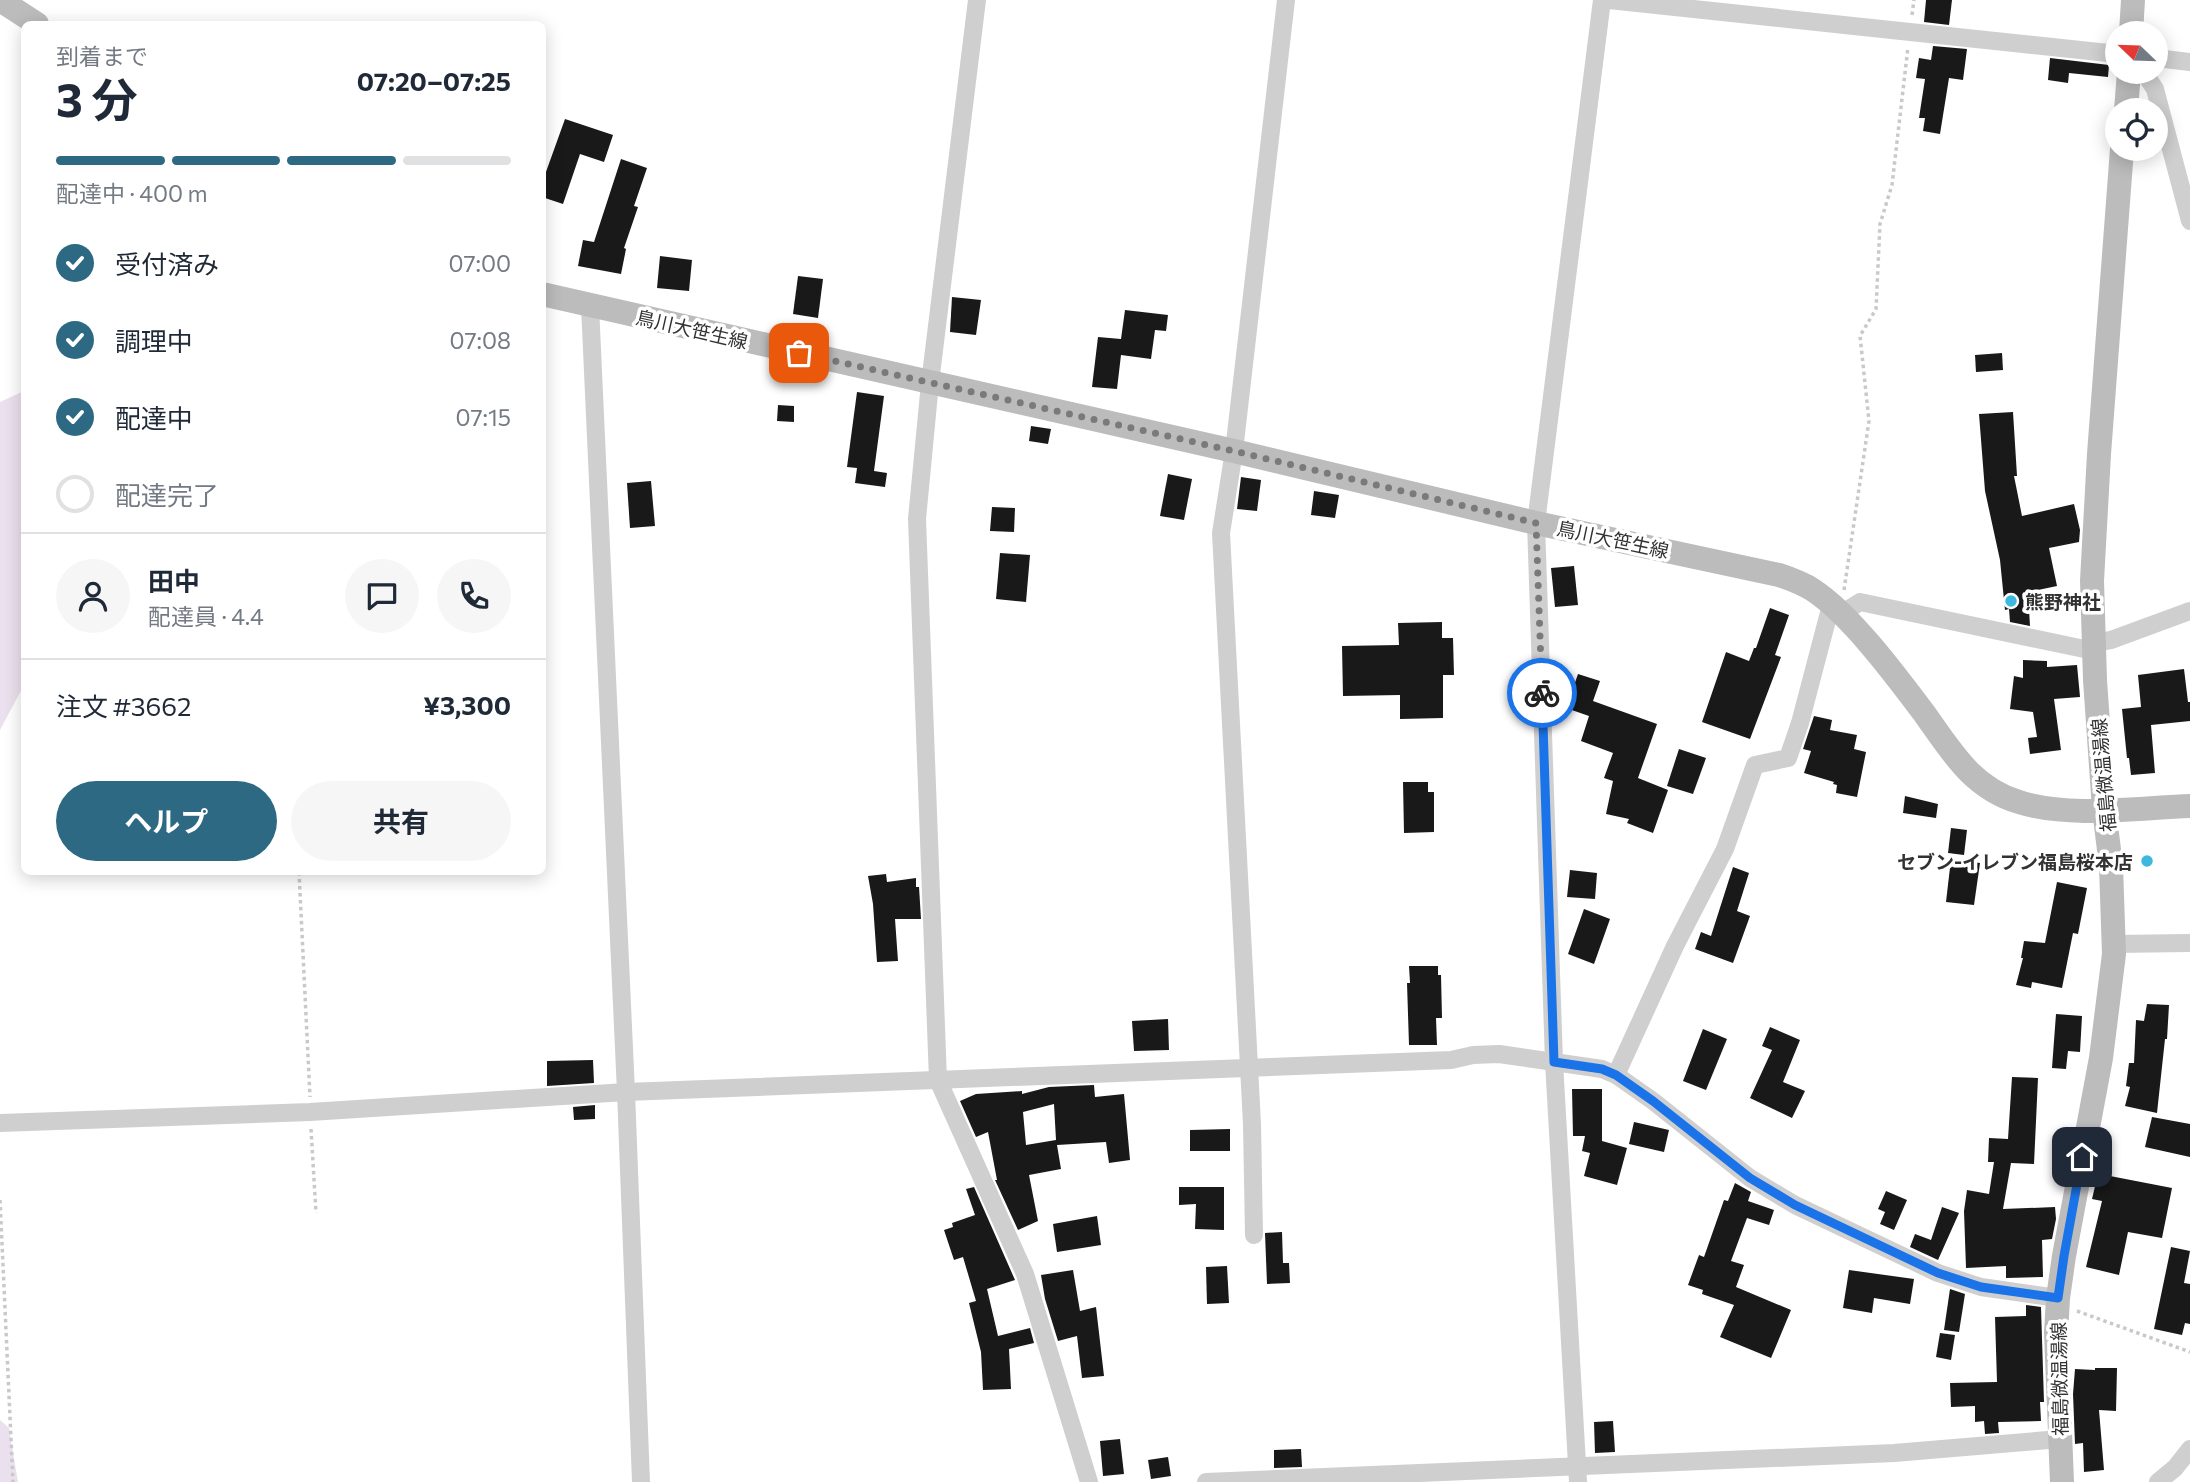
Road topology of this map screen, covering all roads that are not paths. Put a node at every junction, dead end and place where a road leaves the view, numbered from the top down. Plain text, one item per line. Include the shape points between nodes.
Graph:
1 (0, 0) edge
2 (977, 0) edge
3 (1286, 0) edge
4 (1602, 0) edge
5 (1609, 0) edge
6 (2133, 0) edge
7 (32, 21) edge
8 (2132, 21) edge
9 (2105, 53) edge
10 (2168, 59) edge
11 (2190, 62) edge
12 (2152, 84) edge
13 (2121, 161) edge
14 (2190, 221) edge
15 (546, 295) edge
16 (590, 306) junction
17 (930, 383) junction
18 (1234, 451) junction
19 (1536, 523) junction
20 (1836, 609) junction
21 (2190, 611) edge
22 (2093, 647) junction
23 (2190, 806) edge
24 (2104, 809) junction
25 (2190, 943) edge
26 (2113, 944) junction
27 (1554, 1062) junction
28 (1249, 1067) junction
29 (1616, 1075) junction
30 (938, 1080) junction
31 (626, 1092) junction
32 (0, 1123) edge
33 (1254, 1235) dead end
34 (2058, 1302) junction
35 (2060, 1439) junction
36 (2190, 1449) edge
37 (1577, 1474) edge
38 (641, 1482) edge
39 (1089, 1482) edge
40 (1206, 1482) edge
41 (2062, 1482) edge
42 (2158, 1482) edge

1 - 7 street
2 - 17 street
3 - 18 street
4 - 19 street
5 - 9 street
6 - 8 street
10 - 11 street
12 - 14 street
13 - 22 street, 福島微温湯線 via 2099,454
15 - 16 street, 鳥川大笹生線
16 - 17 street, 鳥川大笹生線
16 - 31 street
17 - 18 street, 鳥川大笹生線
17 - 30 street via 917,519
18 - 19 street, 鳥川大笹生線
18 - 28 street via 1221,534
19 - 20 street, 鳥川大笹生線 via 1779,575 1814,591
19 - 27 street
20 - 22 street via 1860,602
20 - 24 street, 鳥川大笹生線 via 1970,774 1997,794 2022,803 2057,810
20 - 29 street via 1788,758 1755,765 1725,849
21 - 22 street
22 - 24 street, 福島微温湯線
23 - 24 street, 鳥川大笹生線
24 - 26 street, 福島微温湯線
25 - 26 street
26 - 34 street, 福島微温湯線 via 2101,1058
27 - 28 street via 1491,1054 1451,1060
27 - 29 street
27 - 37 street
28 - 30 street
28 - 33 street
29 - 34 street via 1750,1178 1795,1205 1938,1273 1981,1287
30 - 31 street
30 - 39 street via 1025,1274
31 - 32 street via 310,1112
31 - 38 street
34 - 35 street, 福島微温湯線
35 - 37 street
35 - 41 street, 福島微温湯線
36 - 42 street
37 - 40 street

